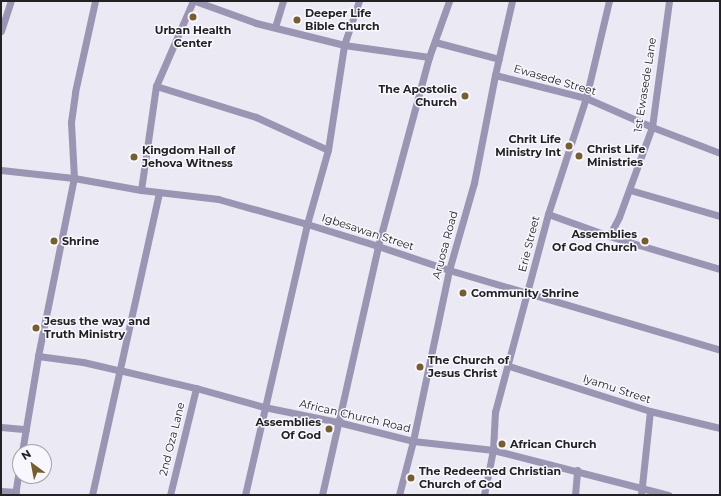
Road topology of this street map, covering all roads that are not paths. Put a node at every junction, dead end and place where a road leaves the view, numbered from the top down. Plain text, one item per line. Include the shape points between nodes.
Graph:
1 (11, 1) edge
2 (95, 1) edge
3 (194, 1) edge
4 (283, 1) edge
5 (359, 1) edge
6 (449, 1) edge
7 (512, 1) edge
8 (610, 1) edge
9 (669, 1) edge
10 (275, 28) junction
11 (1, 31) edge
12 (435, 42) junction
13 (344, 45) junction
14 (429, 57) junction
15 (499, 59) junction
16 (495, 75) junction
17 (156, 86) junction
18 (586, 98) junction
19 (652, 127) junction
20 (328, 150) junction
21 (720, 153) edge
22 (1, 170) edge
23 (74, 178) junction
24 (140, 190) junction
25 (630, 190) junction
26 (159, 192) junction
27 (548, 214) junction
28 (720, 216) edge
29 (307, 224) junction
30 (608, 236) junction
31 (378, 246) junction
32 (720, 269) edge
33 (449, 270) junction
34 (528, 292) junction
35 (720, 350) edge
36 (38, 356) junction
37 (509, 366) junction
38 (119, 370) junction
39 (196, 388) junction
40 (264, 407) junction
41 (650, 411) junction
42 (338, 422) junction
43 (1, 427) edge
44 (720, 428) edge
45 (26, 429) junction
46 (413, 441) junction
47 (23, 444) edge
48 (493, 450) junction
49 (577, 470) junction
50 (642, 487) junction
51 (1, 490) edge
52 (15, 493) edge
53 (92, 495) edge
54 (170, 495) edge
55 (245, 495) edge
56 (322, 495) edge
57 (399, 495) edge
58 (484, 495) edge
59 (575, 495) edge
60 (641, 495) edge
61 (668, 495) edge

1 - 11 street
2 - 23 street via 71,122
3 - 10 street
3 - 17 street
4 - 10 street
5 - 13 street
6 - 12 street
7 - 15 street, Aruosa Road
8 - 18 street, Erie Street
9 - 19 street, 1st Ewasede Lane
10 - 13 street
12 - 14 street
12 - 15 street
13 - 14 street
13 - 20 street
14 - 31 street
15 - 16 street, Aruosa Road
16 - 18 street, Ewasede Street
16 - 33 street, Aruosa Road via 474,183
17 - 20 street via 256,117
17 - 24 street
18 - 19 street, Ewasede Street
18 - 27 street, Erie Street
19 - 21 street, Ewasede Street
19 - 25 street, 1st Ewasede Lane
20 - 29 street
22 - 23 street, Igbesawan Street
23 - 24 street, Igbesawan Street
23 - 36 street
24 - 26 street, Igbesawan Street
25 - 28 street
25 - 30 street, 1st Ewasede Lane via 620,217
26 - 29 street, Igbesawan Street via 218,200
26 - 38 street
27 - 30 street
27 - 34 street, Erie Street
29 - 31 street, Igbesawan Street
29 - 40 street
30 - 32 street
31 - 33 street, Igbesawan Street
31 - 42 street
33 - 34 street, Igbesawan Street
33 - 46 street, Aruosa Road
34 - 35 street, Igbesawan Street
34 - 37 street, Erie Street
36 - 38 street, African Church Road
36 - 45 street
37 - 41 street, Iyamu Street
37 - 48 street, Erie Street via 495,412
38 - 39 street, African Church Road
38 - 53 street
39 - 40 street, African Church Road
39 - 54 street, 2nd Oza Lane
40 - 42 street, African Church Road
40 - 55 street
41 - 44 street, Iyamu Street
41 - 50 street
42 - 46 street, African Church Road
42 - 56 street
43 - 45 street
45 - 47 street
46 - 48 street, African Church Road
46 - 57 street, Aruosa Road
48 - 49 street, African Church Road
48 - 58 street, Erie Street
49 - 50 street, African Church Road
49 - 59 street
50 - 60 street
50 - 61 street, African Church Road
51 - 52 street

